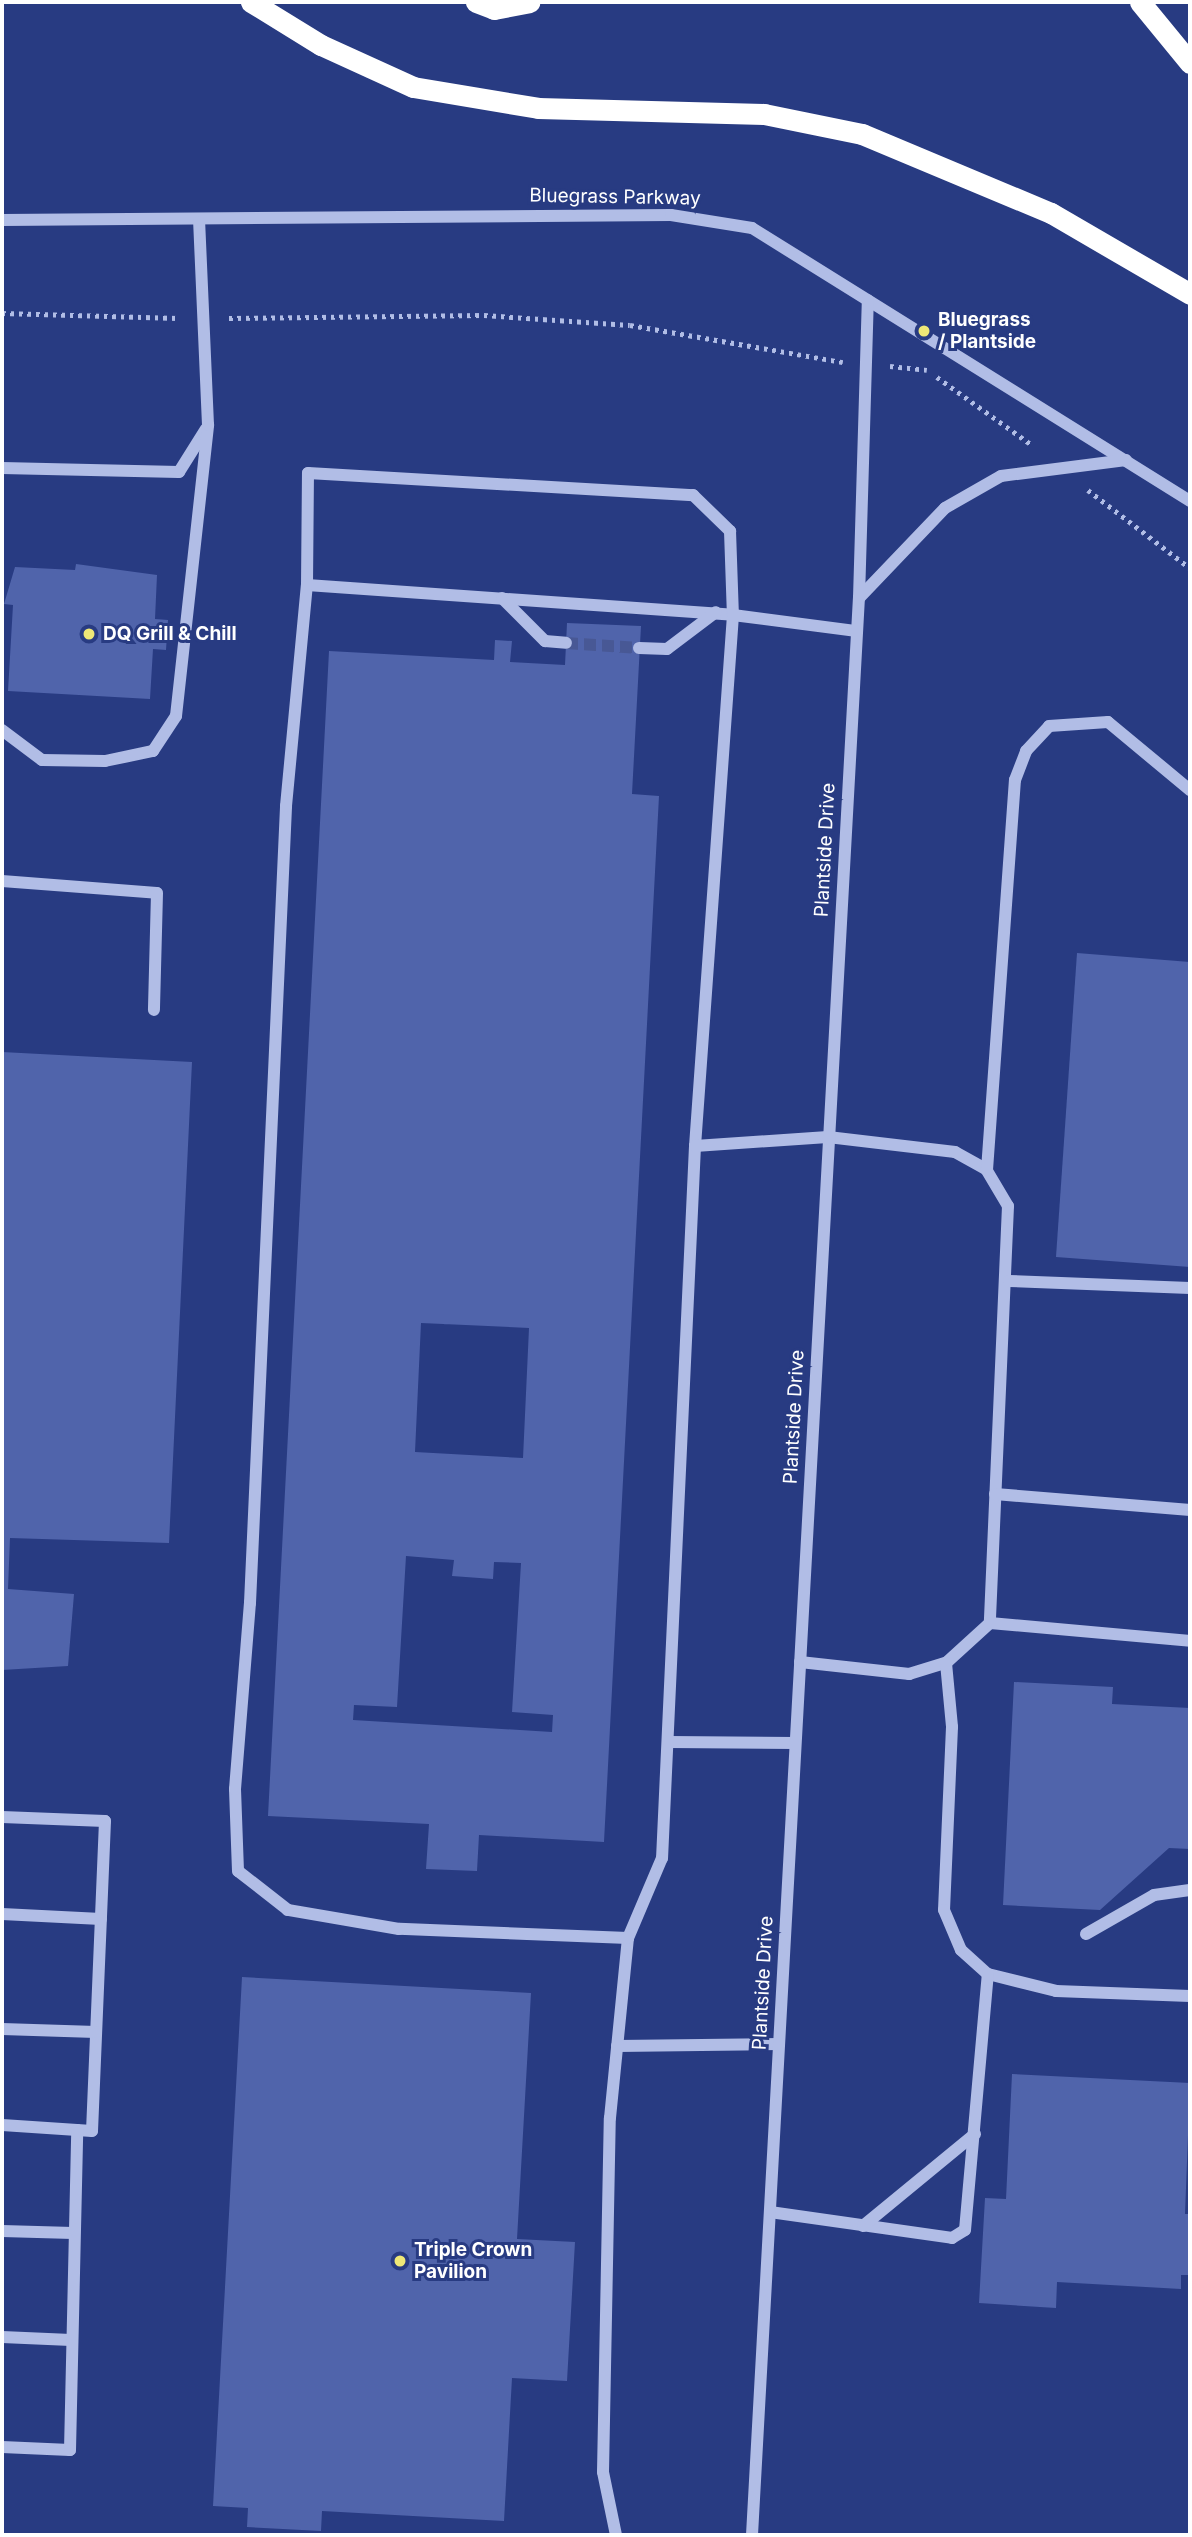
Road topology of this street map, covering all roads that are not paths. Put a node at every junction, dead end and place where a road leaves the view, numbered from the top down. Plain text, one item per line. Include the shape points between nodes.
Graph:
1 (251, 2) edge
2 (476, 2) edge
3 (528, 2) edge
4 (1140, 2) edge
5 (1190, 63) edge
6 (2, 220) edge
7 (199, 222) junction
8 (1190, 293) edge
9 (869, 300) junction
10 (208, 425) junction
11 (1126, 460) junction
12 (2, 467) edge
13 (1190, 501) edge
14 (307, 584) junction
15 (502, 598) junction
16 (859, 598) junction
17 (716, 612) junction
18 (733, 615) junction
19 (857, 631) junction
20 (566, 643) tunnel mouth
21 (639, 648) tunnel mouth
22 (2, 730) edge
23 (1190, 790) edge
24 (2, 881) edge
25 (154, 1010) dead end
26 (828, 1136) junction
27 (695, 1146) junction
28 (987, 1170) junction
29 (1009, 1281) junction
30 (1190, 1288) edge
31 (995, 1494) junction
32 (1190, 1510) edge
33 (990, 1623) junction
34 (1190, 1641) edge
35 (800, 1662) junction
36 (946, 1663) junction
37 (669, 1742) junction
38 (795, 1743) junction
39 (2, 1817) edge
40 (1190, 1890) edge
41 (2, 1914) edge
42 (101, 1919) junction
43 (1086, 1934) dead end
44 (628, 1938) junction
45 (988, 1974) junction
46 (1190, 1996) edge
47 (2, 2029) edge
48 (96, 2032) junction
49 (779, 2044) junction
50 (617, 2046) junction
51 (2, 2125) edge
52 (78, 2130) junction
53 (975, 2134) junction
54 (770, 2213) junction
55 (863, 2226) junction
56 (2, 2231) edge
57 (73, 2233) junction
58 (2, 2337) edge
59 (71, 2340) junction
60 (2, 2446) edge
61 (616, 2535) edge
62 (752, 2535) edge

1 - 8 highway via 321,45 413,87 538,108 764,114 862,134 1051,213
2 - 3 highway via 494,9
4 - 5 highway
6 - 7 street, Bluegrass Parkway
7 - 9 street, Bluegrass Parkway via 707,217 773,238
7 - 10 street
9 - 11 street, Bluegrass Parkway
9 - 16 street, Plantside Drive
10 - 12 street via 179,472
10 - 22 street via 176,716 153,751 105,761 42,760
11 - 13 street, Bluegrass Parkway
11 - 16 street via 1001,476 945,508
14 - 15 street
14 - 18 street via 308,472 693,495 730,531
14 - 44 street via 286,806 250,1603 235,1789 238,1871 288,1910 362,1923
15 - 17 street
15 - 20 street via 545,641
16 - 19 street, Plantside Drive
17 - 18 street
17 - 21 street via 667,649
18 - 19 street
18 - 27 street
19 - 26 street, Plantside Drive
23 - 28 street via 1108,722 1049,726 1026,751 1015,780
24 - 25 street via 157,893
26 - 27 street
26 - 28 street via 955,1152
26 - 35 street, Plantside Drive
27 - 37 street
28 - 29 street via 1008,1206
29 - 30 street
29 - 31 street
31 - 32 street
31 - 33 street
33 - 34 street
33 - 36 street
35 - 36 street via 909,1674
35 - 38 street, Plantside Drive
36 - 45 street via 952,1727 944,1910 961,1950
37 - 38 street
37 - 44 street via 662,1858
38 - 49 street, Plantside Drive
39 - 42 street via 105,1821
40 - 43 street via 1154,1895
41 - 42 street
42 - 48 street
44 - 50 street
45 - 46 street via 1056,1991
45 - 53 street
47 - 48 street
48 - 52 street via 92,2131
49 - 50 street
49 - 54 street, Plantside Drive
50 - 61 street via 603,2472
51 - 52 street
52 - 57 street
53 - 55 street
53 - 55 street via 965,2230 952,2238
54 - 55 street
54 - 62 street, Plantside Drive
56 - 57 street
57 - 59 street
58 - 59 street
59 - 60 street via 70,2450

